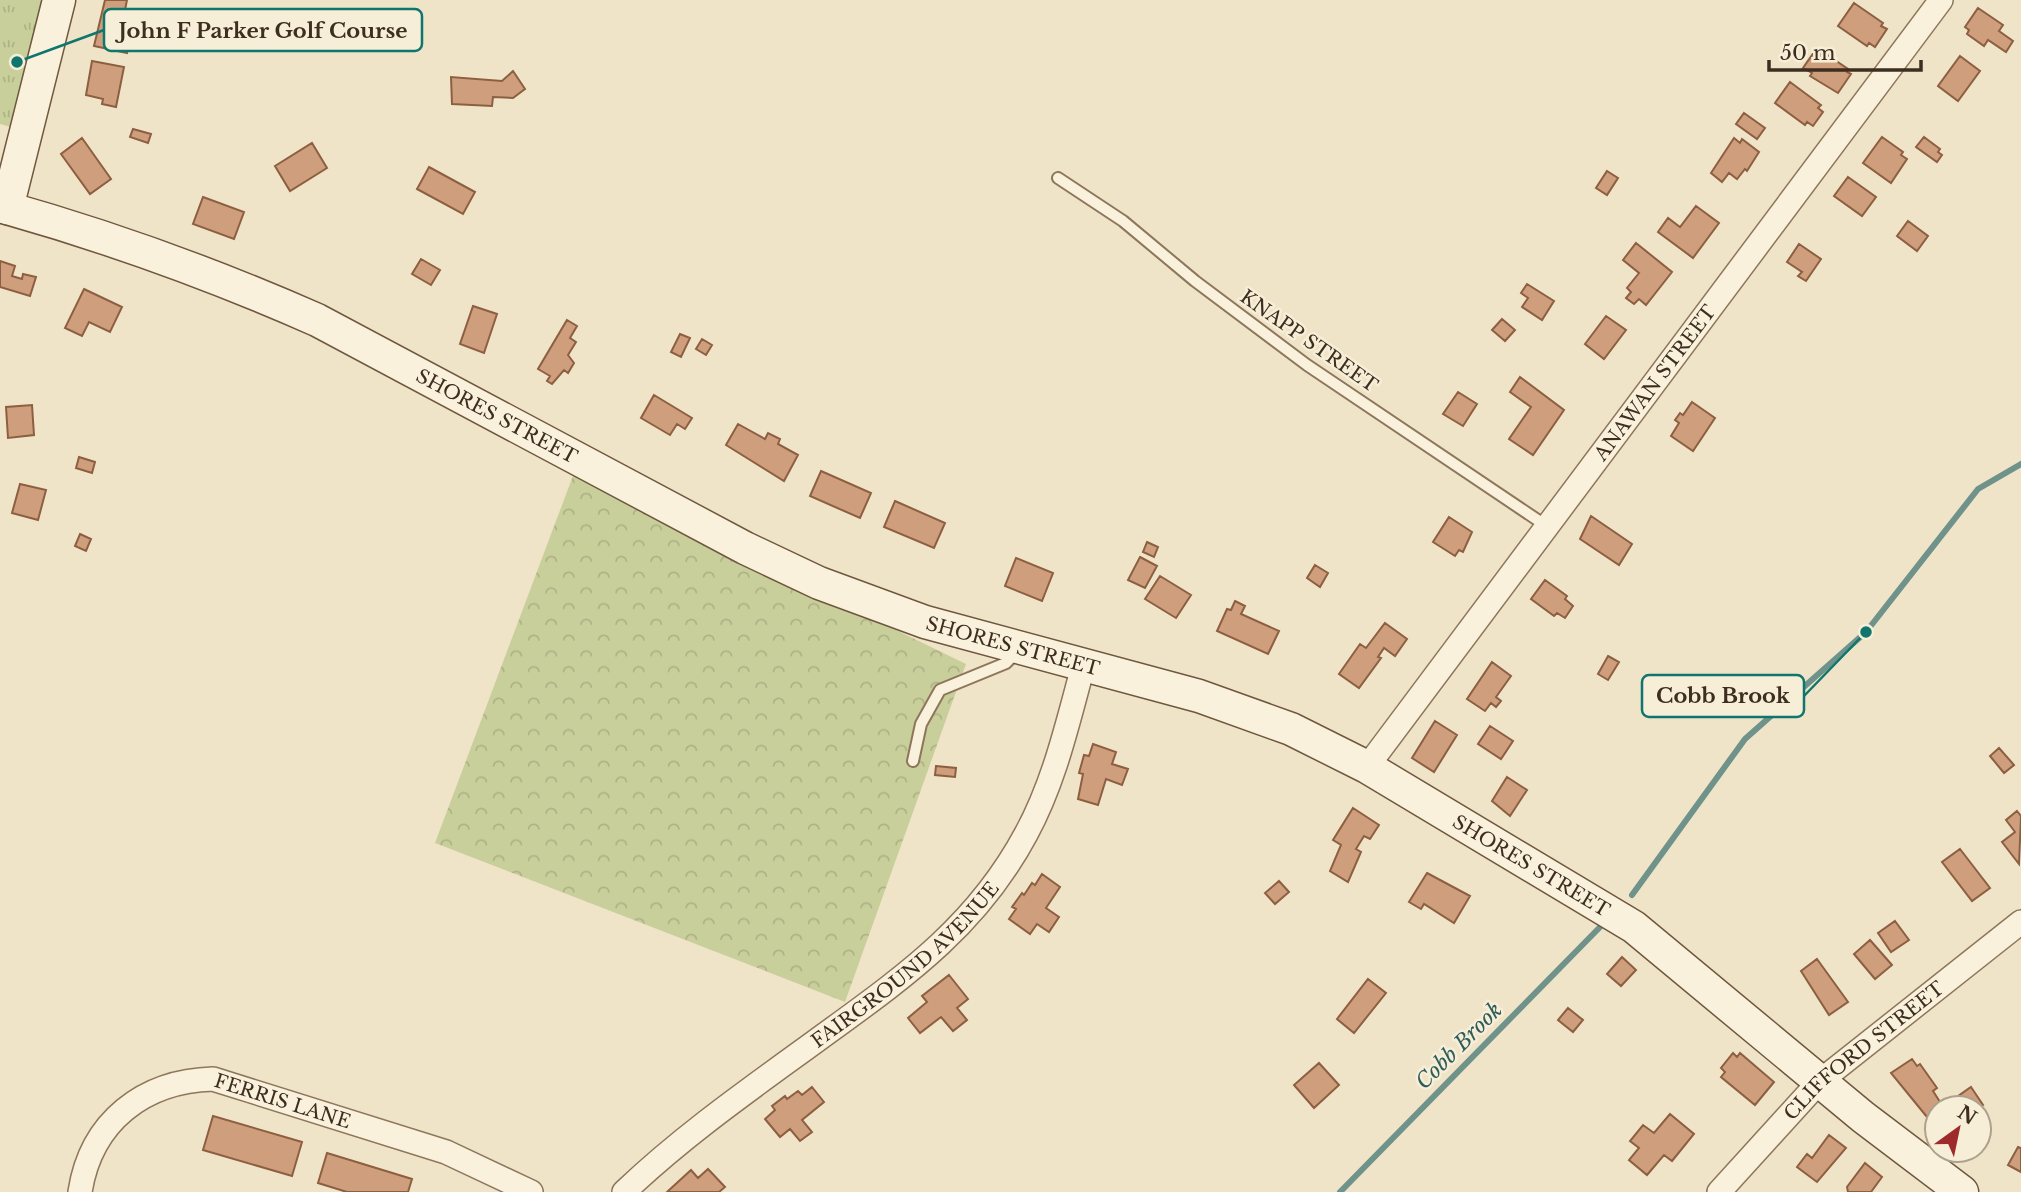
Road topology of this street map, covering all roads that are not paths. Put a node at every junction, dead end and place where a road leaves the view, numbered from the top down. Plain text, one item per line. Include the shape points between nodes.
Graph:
1 (59, 0) edge
2 (1941, 0) edge
3 (1058, 178) dead end
4 (3, 207) edge
5 (1545, 525) junction
6 (1023, 646) junction
7 (1084, 663) junction
8 (913, 761) dead end
9 (1367, 767) junction
10 (2021, 922) edge
11 (1819, 1082) junction
12 (80, 1192) edge
13 (531, 1192) edge
14 (624, 1192) edge
15 (1719, 1192) edge
16 (1962, 1192) edge

1 - 4 street
2 - 5 street, ANAWAN STREET
3 - 5 lane, KNAPP STREET via 1123,221 1307,365
4 - 6 street, SHORES STREET via 217,280 317,320 806,578 925,622
5 - 9 street, ANAWAN STREET
6 - 7 street, SHORES STREET
6 - 8 lane via 1006,663 940,690 921,724
7 - 9 street, SHORES STREET via 1246,712
7 - 14 street, FAIRGROUND AVENUE via 1054,770 1036,814 1005,869 968,919 905,976 704,1122
9 - 11 street, SHORES STREET via 1634,927
10 - 11 street, CLIFFORD STREET
11 - 15 street, CLIFFORD STREET
11 - 16 street, SHORES STREET
12 - 13 street, FERRIS LANE via 92,1153 123,1111 165,1086 213,1079 446,1152

